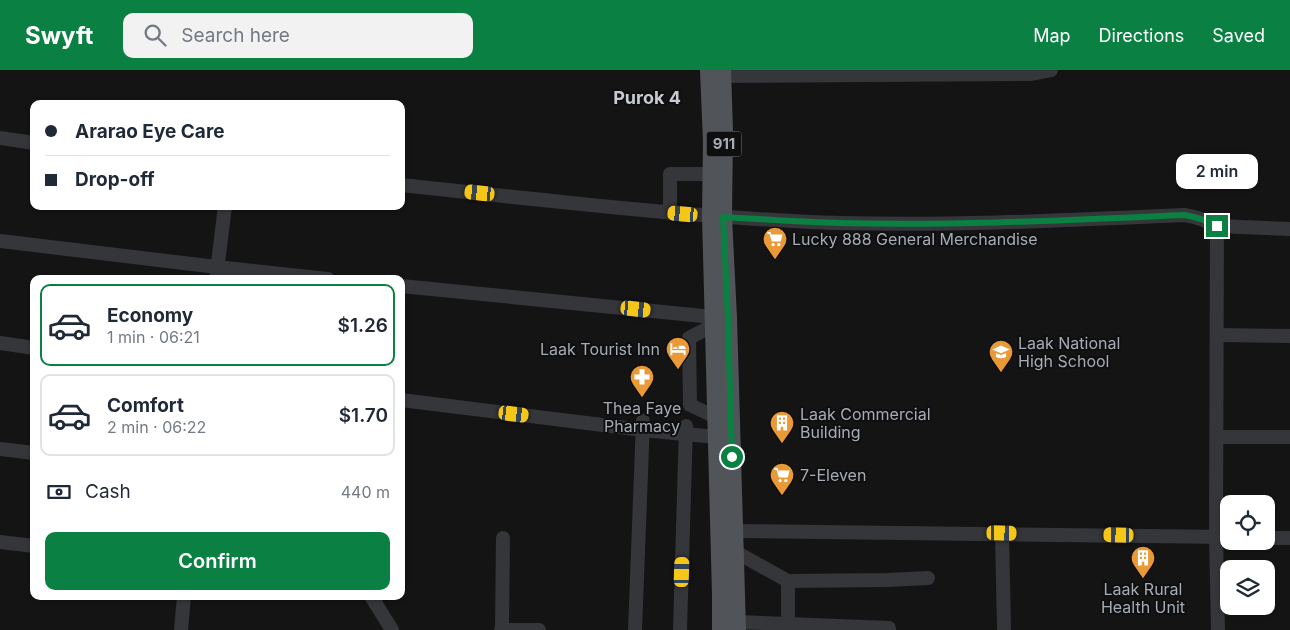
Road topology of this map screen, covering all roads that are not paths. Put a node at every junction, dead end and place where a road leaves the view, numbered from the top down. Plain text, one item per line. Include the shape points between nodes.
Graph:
1 (1051, 70) edge
2 (929, 72) edge
3 (985, 72) edge
4 (715, 73) edge
5 (0, 138) edge
6 (30, 142) edge
7 (711, 174) junction
8 (405, 185) edge
9 (224, 210) edge
10 (670, 213) junction
11 (717, 217) junction
12 (1217, 226) junction
13 (1290, 229) edge
14 (0, 241) edge
15 (216, 273) edge
16 (253, 275) edge
17 (405, 286) edge
18 (719, 320) junction
19 (1217, 335) junction
20 (1290, 336) edge
21 (0, 343) edge
22 (30, 347) edge
23 (405, 392) edge
24 (405, 400) edge
25 (643, 425) junction
26 (686, 430) junction
27 (723, 430) junction
28 (1216, 437) junction
29 (1290, 437) edge
30 (0, 449) edge
31 (30, 453) edge
32 (1220, 504) edge
33 (734, 530) junction
34 (1002, 533) junction
35 (1220, 537) edge
36 (503, 538) dead end
37 (1275, 538) edge
38 (1290, 538) edge
39 (0, 542) edge
40 (30, 546) edge
41 (734, 550) junction
42 (1221, 550) edge
43 (928, 578) dead end
44 (788, 581) junction
45 (184, 600) edge
46 (373, 600) edge
47 (737, 626) edge
48 (788, 627) edge
49 (181, 630) edge
50 (392, 630) edge
51 (501, 630) edge
52 (539, 630) edge
53 (635, 630) edge
54 (680, 630) edge
55 (720, 630) edge
56 (888, 630) edge
57 (1004, 630) edge
58 (1218, 630) edge

1 - 3 street via 1030,74
2 - 3 street
2 - 4 street
4 - 7 main road, 911
4 - 11 main road, 911 via 724,131
5 - 6 street
7 - 10 street via 670,174
7 - 11 main road, 911
8 - 10 street
9 - 15 street
10 - 11 street
11 - 12 street via 910,224 1184,215
11 - 18 main road, 911
12 - 13 street
12 - 19 street
14 - 15 street
15 - 16 street
17 - 18 street
18 - 27 main road, 911
18 - 27 street via 689,338 690,405
19 - 20 street
19 - 28 street
21 - 22 street
23 - 25 street
24 - 25 street
25 - 26 street
25 - 53 street
26 - 27 street
26 - 54 street
27 - 33 main road, 911
27 - 55 main road, 911
28 - 29 street
28 - 32 street
30 - 31 street
33 - 34 street
33 - 41 main road, 911
34 - 35 street
34 - 57 street
36 - 51 street
37 - 38 street
39 - 40 street
41 - 44 street
41 - 47 main road, 911
42 - 58 street
43 - 44 street
44 - 48 street
45 - 49 street
46 - 50 street
47 - 48 street
48 - 56 street
51 - 52 street

